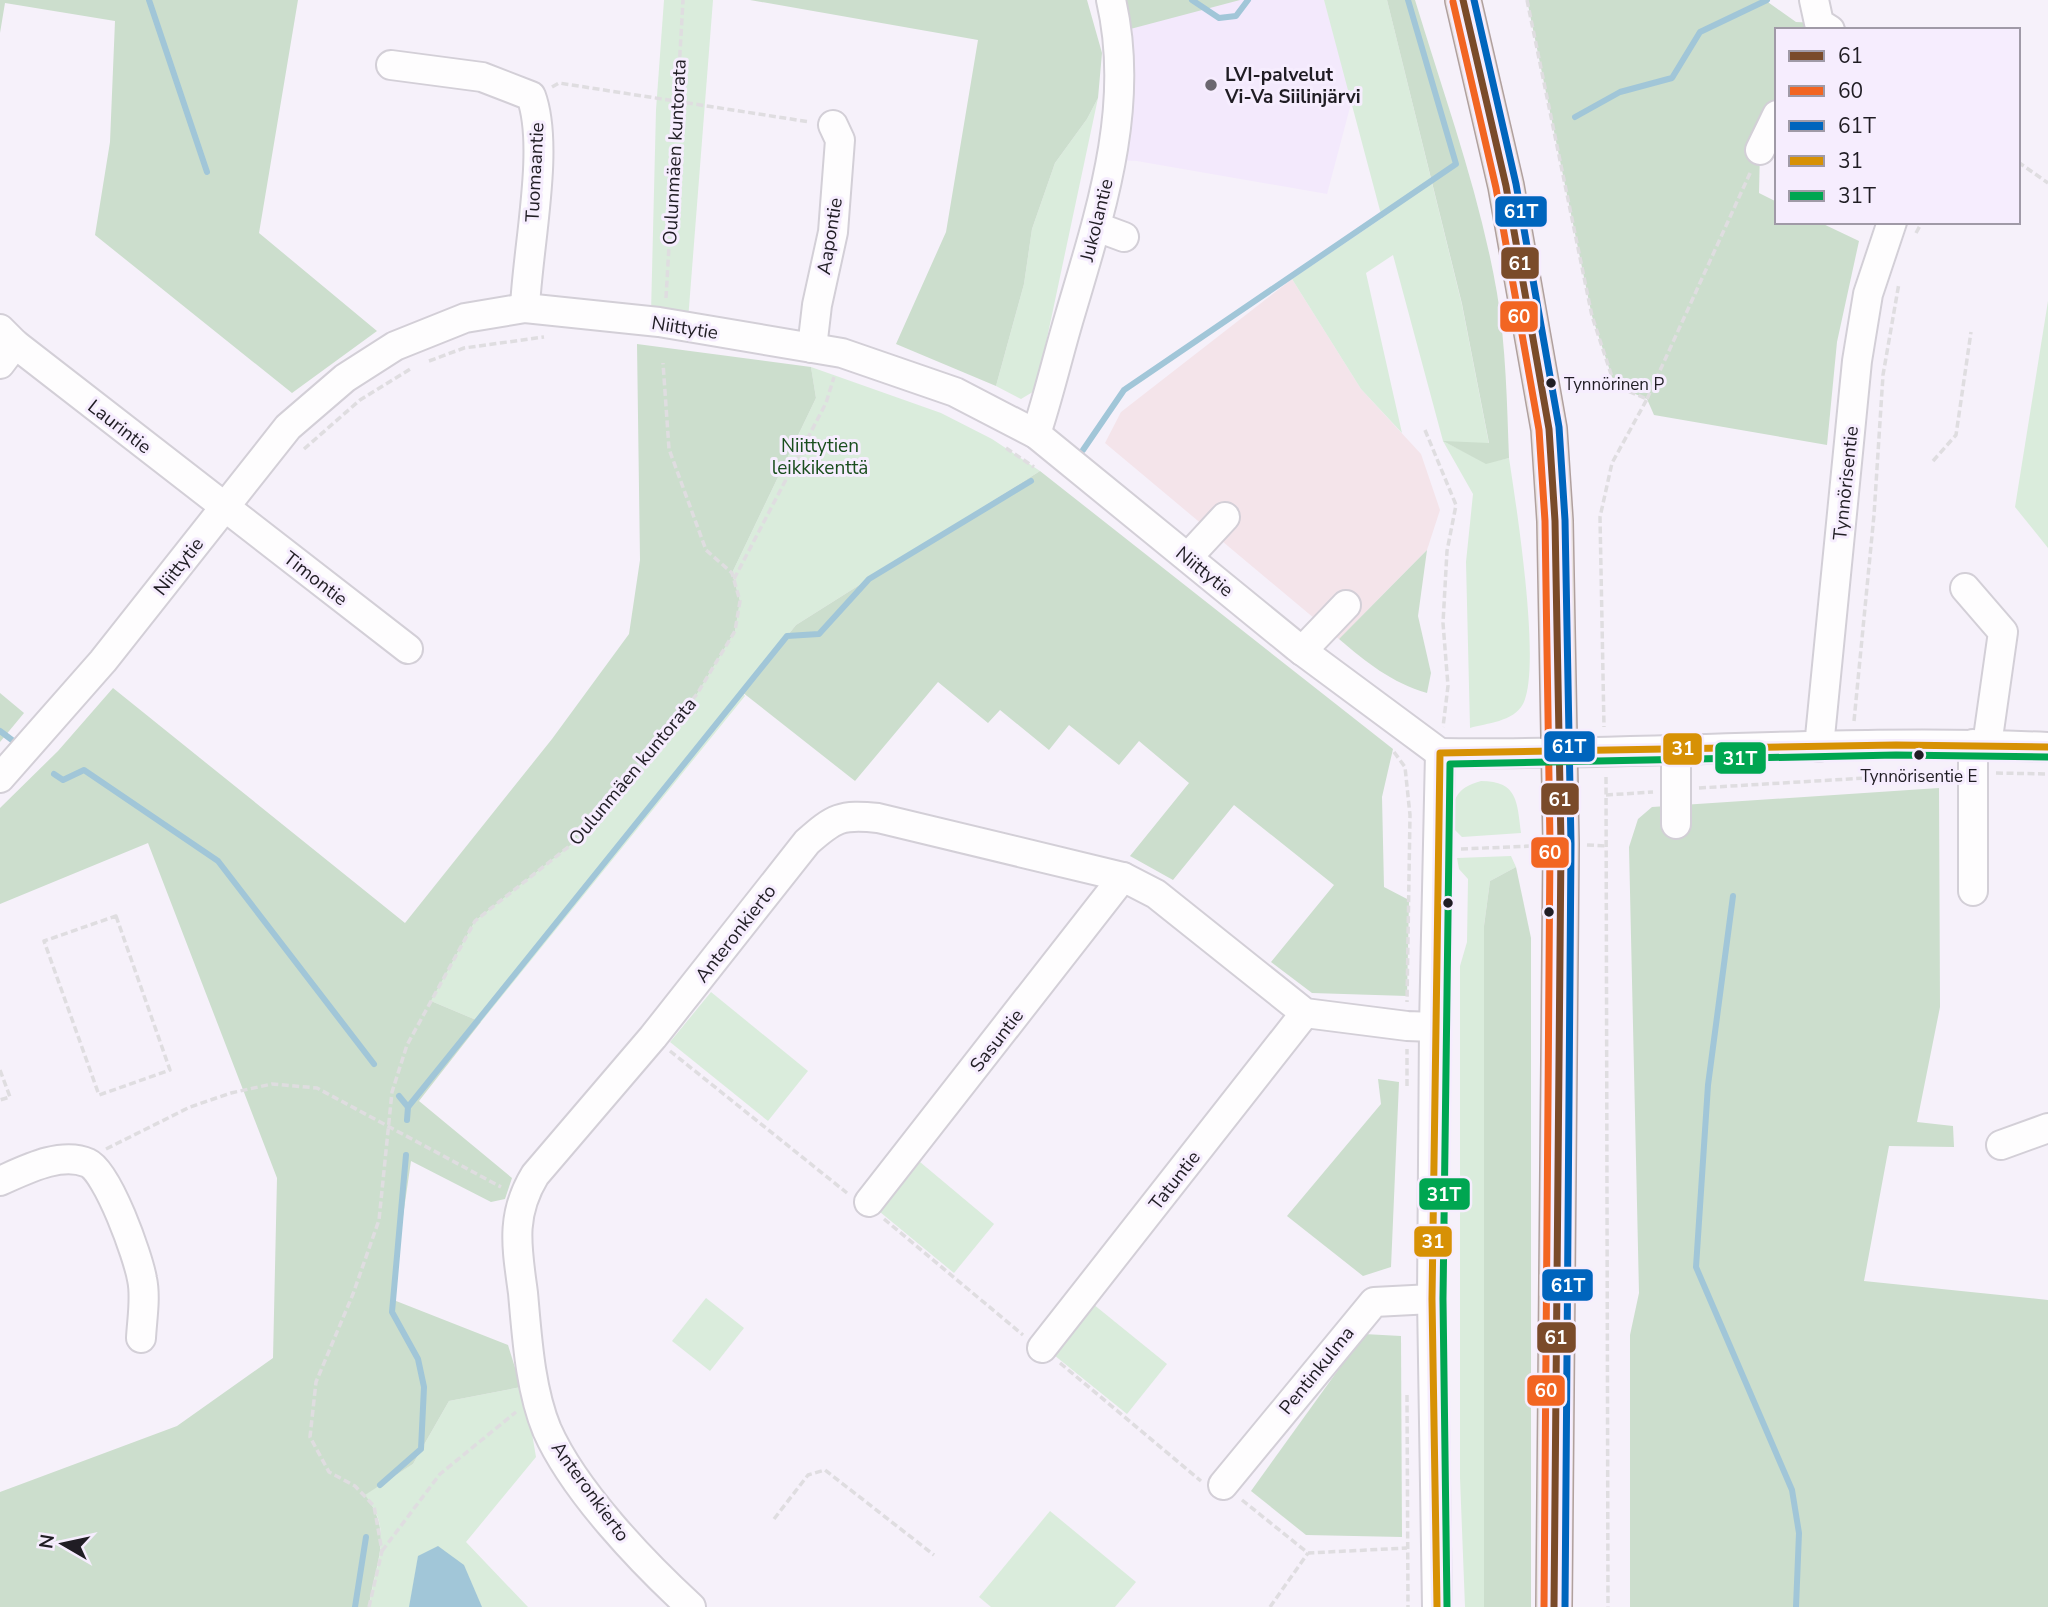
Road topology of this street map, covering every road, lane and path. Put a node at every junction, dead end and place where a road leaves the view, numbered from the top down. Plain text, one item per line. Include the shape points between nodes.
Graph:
1 (683, 0) edge
2 (1111, 0) edge
3 (1463, 0) edge
4 (1527, 0) edge
5 (391, 65) dead end
6 (531, 96) junction
7 (677, 101) junction
8 (1775, 119) edge
9 (833, 125) joint
10 (1760, 150) joint
11 (2020, 163) edge
12 (2048, 183) edge
13 (1891, 224) edge
14 (1921, 224) edge
15 (1097, 227) junction
16 (1124, 237) dead end
17 (1913, 242) dead end
18 (1901, 275) dead end
19 (666, 305) dead end
20 (525, 309) junction
21 (1971, 332) dead end
22 (548, 337) dead end
23 (5, 346) edge
24 (818, 360) junction
25 (426, 362) dead end
26 (663, 363) dead end
27 (413, 367) dead end
28 (835, 375) junction
29 (845, 379) dead end
30 (1647, 399) junction
31 (1425, 430) dead end
32 (1036, 434) junction
33 (999, 443) dead end
34 (300, 452) dead end
35 (1933, 461) dead end
36 (1040, 471) dead end
37 (225, 507) junction
38 (1226, 517) dead end
39 (1188, 557) junction
40 (734, 579) junction
41 (1965, 588) dead end
42 (1346, 605) dead end
43 (408, 649) dead end
44 (1303, 651) junction
45 (1980, 744) junction
46 (1851, 746) junction
47 (1819, 747) junction
48 (2048, 747) edge
49 (1393, 749) dead end
50 (1676, 752) junction
51 (1440, 753) junction
52 (1605, 754) junction
53 (1559, 755) junction
54 (1973, 772) junction
55 (2048, 774) edge
56 (0, 778) edge
57 (1848, 778) junction
58 (1676, 790) junction
59 (1606, 795) junction
60 (1676, 824) dead end
61 (1561, 844) junction
62 (1607, 846) junction
63 (1438, 850) junction
64 (1123, 877) junction
65 (1973, 891) dead end
66 (1305, 1013) junction
67 (1434, 1027) junction
68 (653, 1038) junction
69 (0, 1070) edge
70 (99, 1095) joint
71 (0, 1100) edge
72 (388, 1126) junction
73 (2048, 1128) edge
74 (2001, 1144) dead end
75 (89, 1163) junction
76 (0, 1181) edge
77 (523, 1196) junction
78 (869, 1202) junction
79 (1432, 1299) junction
80 (141, 1338) dead end
81 (1042, 1348) junction
82 (537, 1396) junction
83 (1223, 1485) junction
84 (774, 1519) dead end
85 (1407, 1548) dead end
86 (382, 1552) junction
87 (1308, 1553) junction
88 (934, 1555) dead end
89 (369, 1607) edge
90 (691, 1607) edge
91 (1270, 1607) edge
92 (1437, 1607) edge
93 (1554, 1607) edge
94 (1608, 1607) edge

1 - 7 path, Oulunmäen kuntorata
2 - 15 street, Jukolantie via 1118,32 1119,114
3 - 53 main road via 1506,186 1549,429
4 - 30 path via 1592,316 1612,377 1621,388
5 - 6 street, Tuomaantie via 482,77
6 - 7 path via 559,83
6 - 20 street, Tuomaantie via 538,115 538,144
7 - 9 path
7 - 19 path, Oulunmäen kuntorata
8 - 10 street
9 - 24 street, Aapontie via 840,140 833,232 817,306
10 - 30 path
11 - 12 path
13 - 47 street, Tynnörisentie via 1868,294 1857,361
14 - 17 path
15 - 16 street
15 - 32 street, Jukolantie
18 - 46 path via 1882,374 1874,515
20 - 24 street, Niittytie via 659,322
20 - 37 street, Niittytie via 465,317 395,346 345,378 288,427
21 - 35 path via 1956,435
22 - 25 path via 464,348
23 - 37 street, Laurintie
24 - 28 path
24 - 32 street, Niittytie via 842,353 955,391
26 - 40 path via 669,449 706,550
27 - 34 path via 360,400
28 - 29 path
28 - 40 path via 826,403
30 - 52 path via 1612,463 1600,517
31 - 51 path via 1455,505 1447,551 1443,623 1448,686
32 - 39 street, Niittytie
33 - 36 path
37 - 43 street, Timontie
37 - 56 street, Niittytie via 103,662
38 - 39 street
39 - 44 street, Niittytie
40 - 72 path, Oulunmäen kuntorata via 740,601 735,631 697,694 572,844 475,921 407,1045 392,1092
41 - 45 street via 2003,632
42 - 44 street
44 - 51 street, Niittytie
45 - 46 street
45 - 48 street
45 - 54 street
46 - 47 street
46 - 57 path
47 - 50 street
49 - 63 path via 1405,767 1410,852
50 - 52 street
50 - 58 street
51 - 53 street
51 - 63 street
52 - 53 street
52 - 59 path
53 - 61 main road
54 - 55 path
54 - 57 path
54 - 65 street
57 - 58 path
58 - 59 path
58 - 60 street
59 - 62 path
61 - 62 path
61 - 63 path
61 - 93 main road
62 - 94 path
63 - 67 street
64 - 66 street, Anteronkierto via 1156,894
64 - 68 street, Anteronkierto via 878,818 850,815 831,821 807,842
64 - 78 street, Sasuntie
66 - 67 street
66 - 81 street, Tatuntie
67 - 79 street
68 - 77 street, Anteronkierto via 535,1175
68 - 78 path via 847,1193
69 - 71 path via 10,1097
70 - 70 path via 44,941 116,916 170,1070
72 - 75 path via 317,1088 272,1084 190,1107 108,1147
72 - 77 path
72 - 86 path, Oulunmäen kuntorata via 379,1220 316,1382 310,1437 329,1472 355,1486 374,1506
73 - 74 street
75 - 76 street via 66,1159 33,1166
75 - 80 street via 104,1177 114,1198 143,1279
77 - 82 street, Anteronkierto via 516,1231
78 - 81 path via 889,1224
79 - 83 street, Pentinkulma via 1374,1302
79 - 92 street
81 - 83 path via 1197,1480
82 - 86 path via 440,1474
82 - 90 street, Anteronkierto via 547,1429 568,1466 626,1540
83 - 87 path
84 - 88 path via 808,1475 825,1470
85 - 87 path
86 - 89 path, Oulunmäen kuntorata
87 - 91 path

